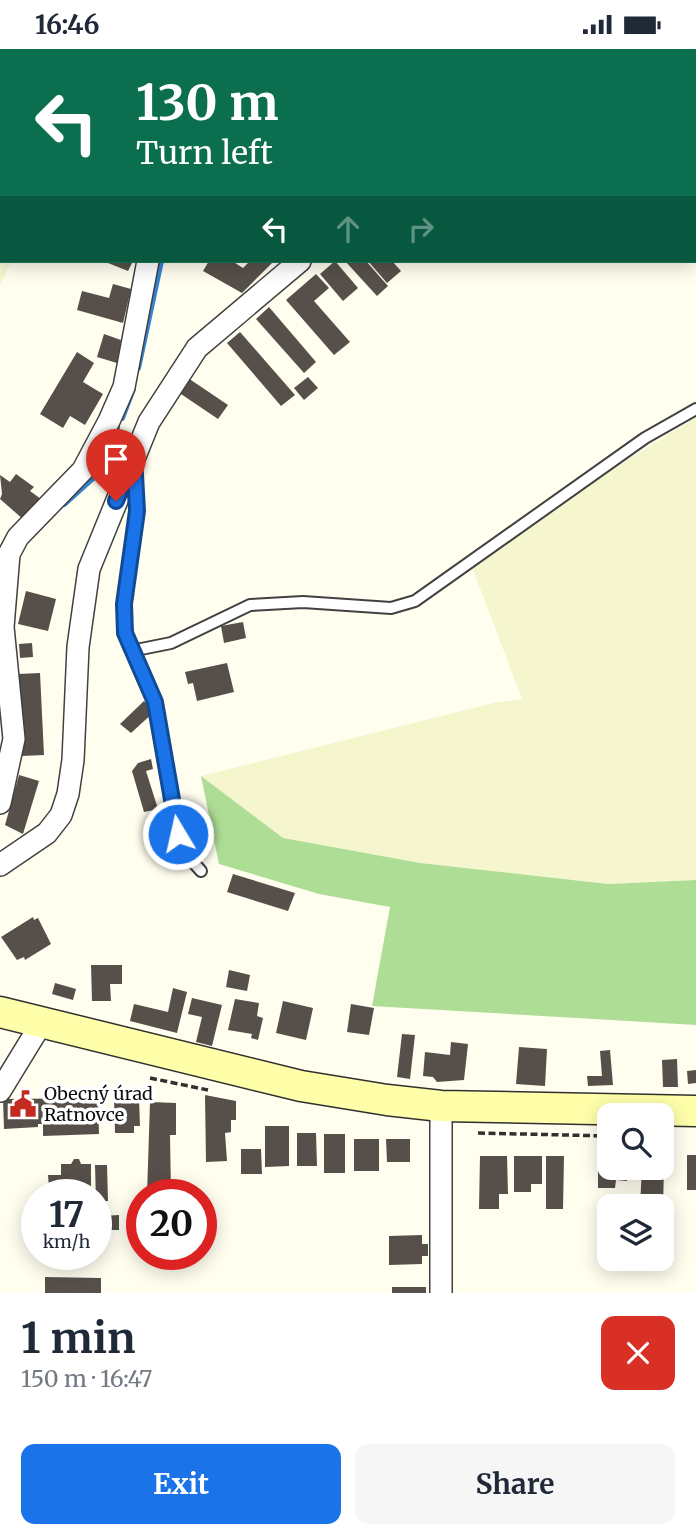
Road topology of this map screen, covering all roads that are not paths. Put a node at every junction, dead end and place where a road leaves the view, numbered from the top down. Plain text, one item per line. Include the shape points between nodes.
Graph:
1 (148, 263) edge
2 (291, 264) edge
3 (696, 409) edge
4 (134, 456) junction
5 (131, 651) junction
6 (0, 803) edge
7 (0, 865) edge
8 (201, 871) dead end
9 (0, 1012) edge
10 (41, 1024) junction
11 (0, 1091) edge
12 (441, 1106) junction
13 (696, 1111) edge
14 (441, 1293) edge

1 - 6 street via 124,387 109,421 83,470 18,537 9,554 3,627 14,739
2 - 4 street via 197,348 149,422
3 - 5 lane via 645,438 415,601 391,608 303,602 250,605 172,643
4 - 5 lane via 137,511 124,604
4 - 7 street via 89,569 78,647 68,795 61,815 47,833
5 - 8 lane via 155,702 178,834 184,852
9 - 10 main road
10 - 11 street
10 - 12 main road via 301,1086
12 - 13 main road
12 - 14 street

